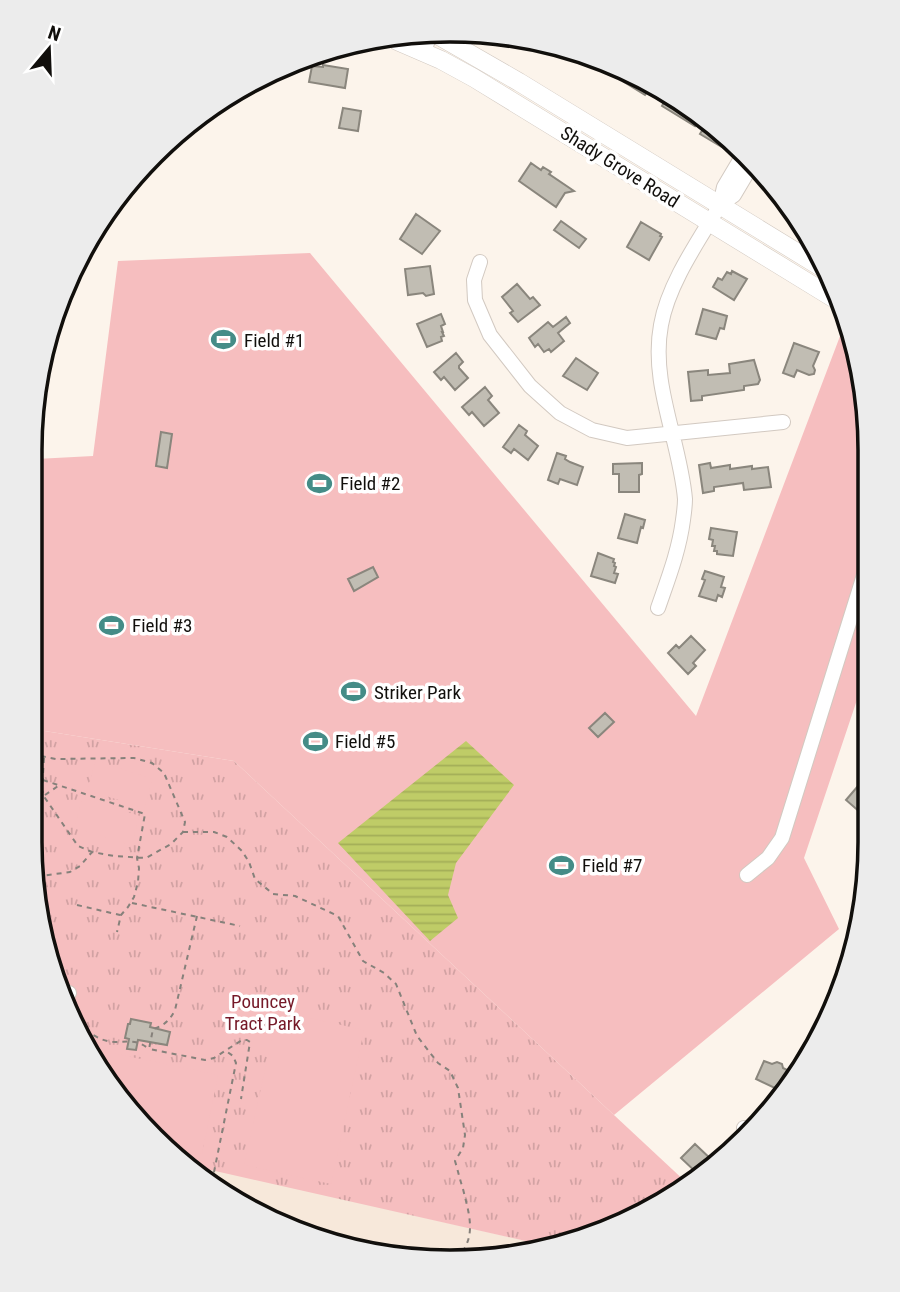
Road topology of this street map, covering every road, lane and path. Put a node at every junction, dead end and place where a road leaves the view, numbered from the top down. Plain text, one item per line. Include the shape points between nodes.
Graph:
1 (449, 42) edge
2 (426, 44) edge
3 (739, 163) edge
4 (748, 172) edge
5 (720, 205) junction
6 (710, 222) junction
7 (811, 261) edge
8 (480, 262) dead end
9 (827, 293) edge
10 (783, 422) dead end
11 (673, 434) junction
12 (858, 594) edge
13 (658, 608) dead end
14 (44, 757) joint
15 (43, 780) junction
16 (59, 786) junction
17 (44, 796) junction
18 (183, 832) junction
19 (92, 852) junction
20 (137, 858) junction
21 (747, 875) dead end
22 (44, 876) edge
23 (131, 902) junction
24 (77, 905) dead end
25 (121, 915) junction
26 (197, 916) junction
27 (240, 926) dead end
28 (117, 932) dead end
29 (89, 1032) edge
30 (149, 1049) junction
31 (225, 1051) junction
32 (241, 1099) dead end
33 (214, 1174) edge
34 (465, 1249) edge

1 - 5 main road, Shady Grove Road
2 - 6 main road, Shady Grove Road
3 - 5 street via 724,187
4 - 5 street via 734,195
5 - 6 street
5 - 7 main road, Shady Grove Road
6 - 9 main road, Shady Grove Road
6 - 11 street via 670,295 661,323 660,374
8 - 11 street via 474,280 475,300 490,335 530,386 560,413 592,430 627,438
10 - 11 street
11 - 13 street via 685,501 680,542
12 - 21 street via 782,838 768,858
14 - 15 path
14 - 18 path via 134,758 152,763 170,786 185,822
15 - 16 path
15 - 17 path
16 - 17 path
16 - 20 path via 145,814
17 - 19 path via 78,846
18 - 20 path via 171,845
18 - 34 path via 214,831 227,837 242,851 255,879 273,894 295,896 338,916 363,961 396,984 416,1037 450,1071 458,1088 465,1135 455,1161 471,1219
19 - 20 path
19 - 22 path via 70,872
20 - 23 path via 138,882
23 - 25 path
23 - 26 path
24 - 25 path
25 - 28 path
26 - 27 path
26 - 30 path via 175,1010 164,1025 153,1030
29 - 30 path
30 - 31 path via 205,1060
31 - 32 path via 242,1041 250,1042
31 - 33 path via 236,1063

